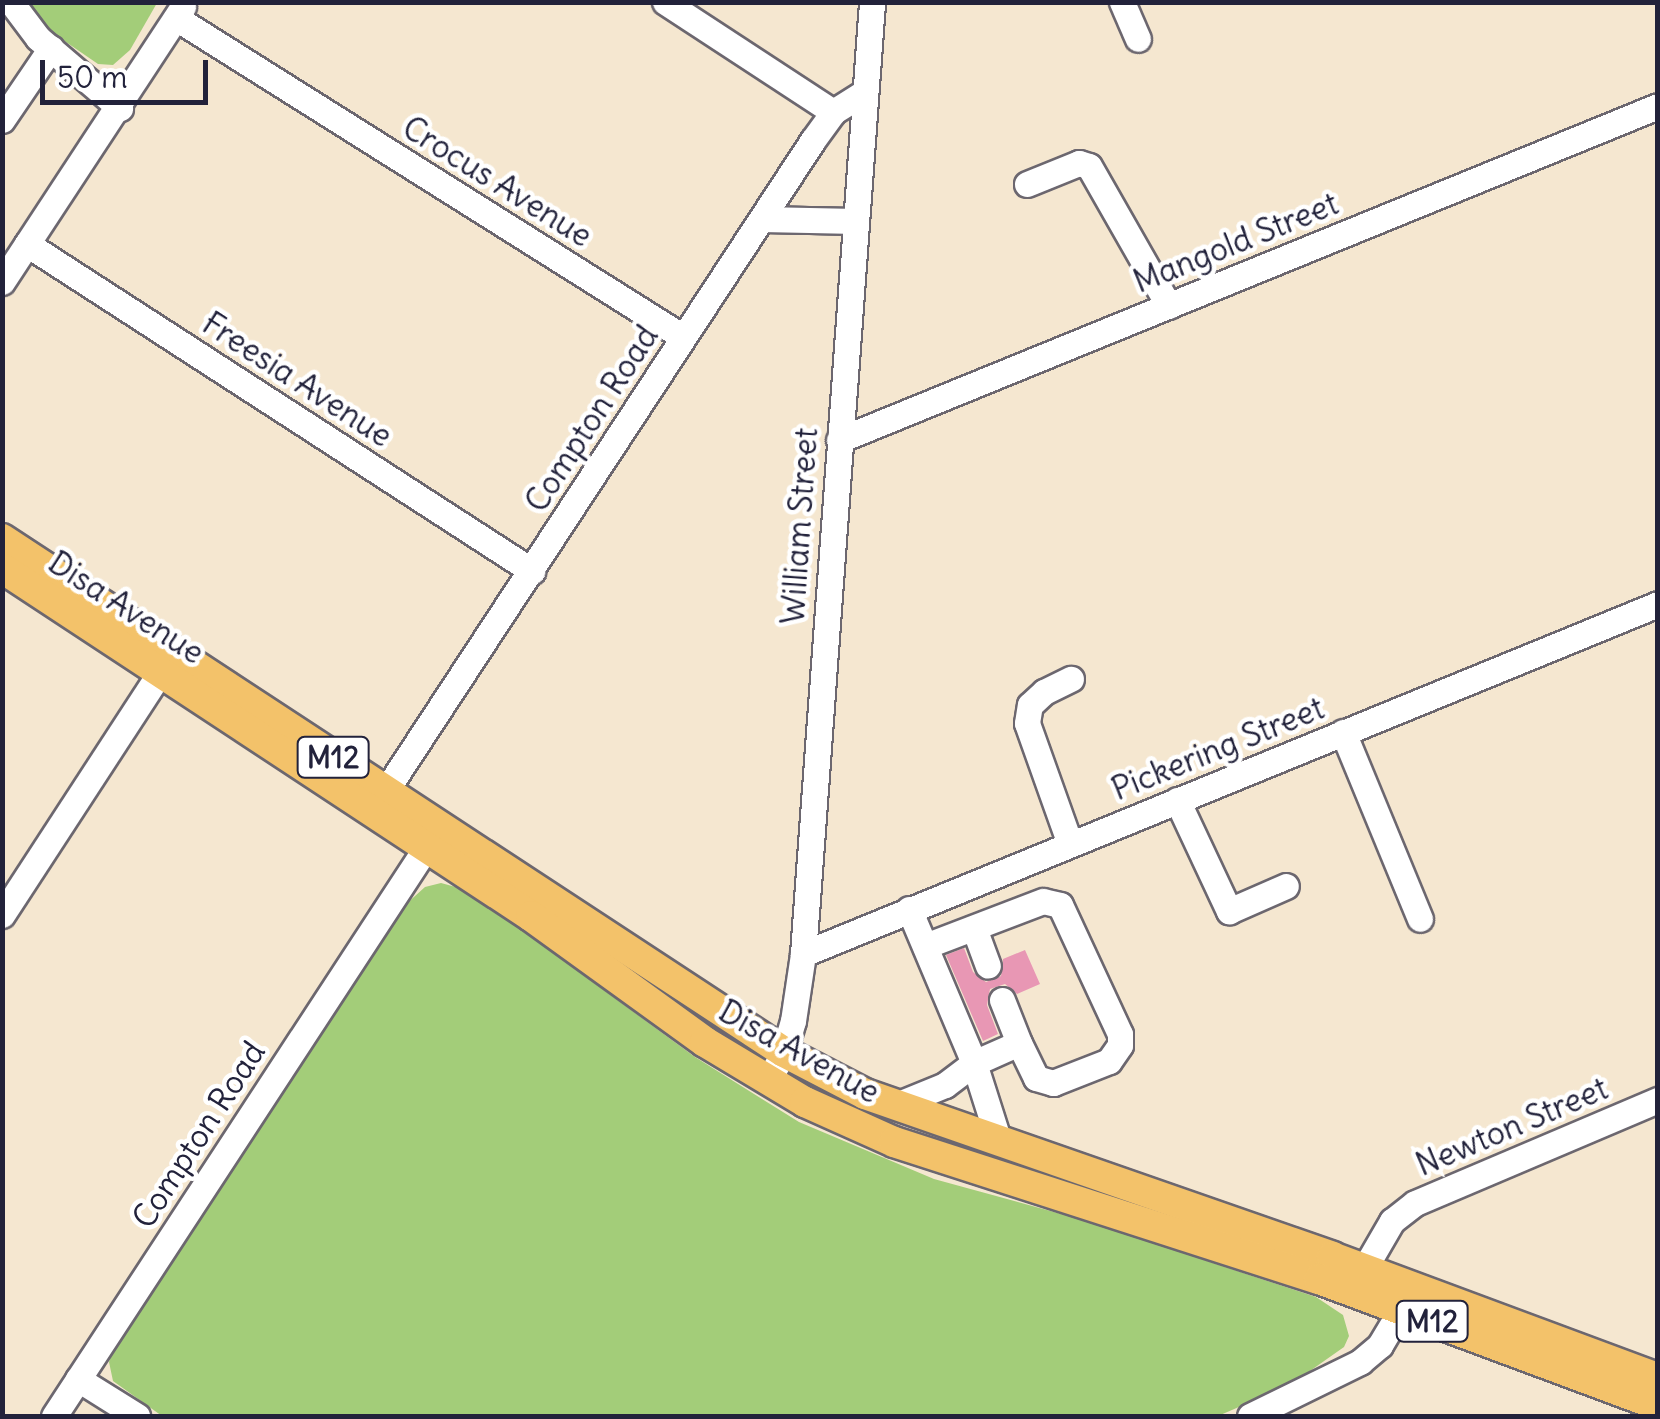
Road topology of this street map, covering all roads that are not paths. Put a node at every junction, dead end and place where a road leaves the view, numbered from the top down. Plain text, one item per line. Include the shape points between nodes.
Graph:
1 (11, 2) edge
2 (664, 2) edge
3 (872, 2) edge
4 (1122, 2) edge
5 (180, 10) edge
6 (1138, 39) dead end
7 (51, 48) junction
8 (864, 93) junction
9 (1658, 106) edge
10 (120, 108) junction
11 (833, 112) junction
12 (2, 120) edge
13 (1027, 184) dead end
14 (762, 219) junction
15 (856, 221) junction
16 (27, 244) junction
17 (2, 282) edge
18 (1169, 306) junction
19 (682, 337) junction
20 (840, 440) junction
21 (2, 538) edge
22 (2, 568) edge
23 (532, 571) junction
24 (1658, 604) edge
25 (167, 663) junction
26 (1072, 679) dead end
27 (1343, 732) junction
28 (1177, 800) junction
29 (379, 801) junction
30 (433, 837) junction
31 (1070, 844) junction
32 (1286, 886) dead end
33 (909, 909) junction
34 (2, 914) edge
35 (1420, 920) dead end
36 (974, 928) junction
37 (926, 946) junction
38 (803, 954) junction
39 (988, 966) dead end
40 (1002, 1000) dead end
41 (1020, 1043) junction
42 (784, 1052) junction
43 (974, 1063) junction
44 (768, 1080) junction
45 (1658, 1100) edge
46 (896, 1105) junction
47 (999, 1142) junction
48 (1357, 1280) junction
49 (1408, 1299) junction
50 (1652, 1370) edge
51 (78, 1379) junction
52 (1658, 1406) edge
53 (54, 1416) edge
54 (137, 1416) edge
55 (1250, 1416) edge

1 - 7 street
2 - 11 street
3 - 8 street, William Street
4 - 6 street
5 - 10 street
5 - 19 street, Crocus Avenue
7 - 10 street
7 - 12 street
8 - 11 street, Compton Road
8 - 15 street, William Street
9 - 18 street, Mangold Street
10 - 16 street
11 - 14 street, Compton Road
13 - 18 street via 1079,163 1089,166
14 - 15 street
14 - 19 street, Compton Road
15 - 20 street, William Street
16 - 17 street
16 - 23 street, Freesia Avenue
18 - 20 street, Mangold Street
19 - 23 street, Compton Road
20 - 38 street, William Street
21 - 25 main road, Disa Avenue / M12
22 - 25 main road, Disa Avenue / M12
23 - 29 street, Compton Road
24 - 27 street, Pickering Street
25 - 29 main road, Disa Avenue / M12
25 - 34 street
26 - 31 street via 1030,705 1026,723
27 - 28 street, Pickering Street
27 - 35 street
28 - 31 street, Pickering Street
28 - 32 street via 1229,911
29 - 30 main road, Disa Avenue / M12
30 - 42 main road, Disa Avenue / M12
30 - 44 main road, Disa Avenue / M12 via 704,1042
30 - 51 street, Compton Road
31 - 33 street, Pickering Street
33 - 37 street
33 - 38 street, Pickering Street
36 - 37 street
36 - 39 street
36 - 41 street via 1043,900 1060,905 1120,1045 1109,1061 1053,1083 1036,1078
37 - 43 street
38 - 42 street, William Street
40 - 41 street
41 - 43 street
42 - 44 street, William Street
42 - 46 main road, Disa Avenue / M12
43 - 46 street via 945,1085
43 - 47 street
44 - 48 main road, Disa Avenue / M12 via 894,1142
45 - 48 street, Newton Street via 1416,1203 1392,1222
46 - 47 main road, Disa Avenue / M12
47 - 48 main road, Disa Avenue / M12
48 - 49 main road, Disa Avenue / M12
49 - 50 main road, Disa Avenue / M12
49 - 52 main road, Disa Avenue / M12
49 - 55 street via 1360,1362
51 - 53 street, Compton Road
51 - 54 street

